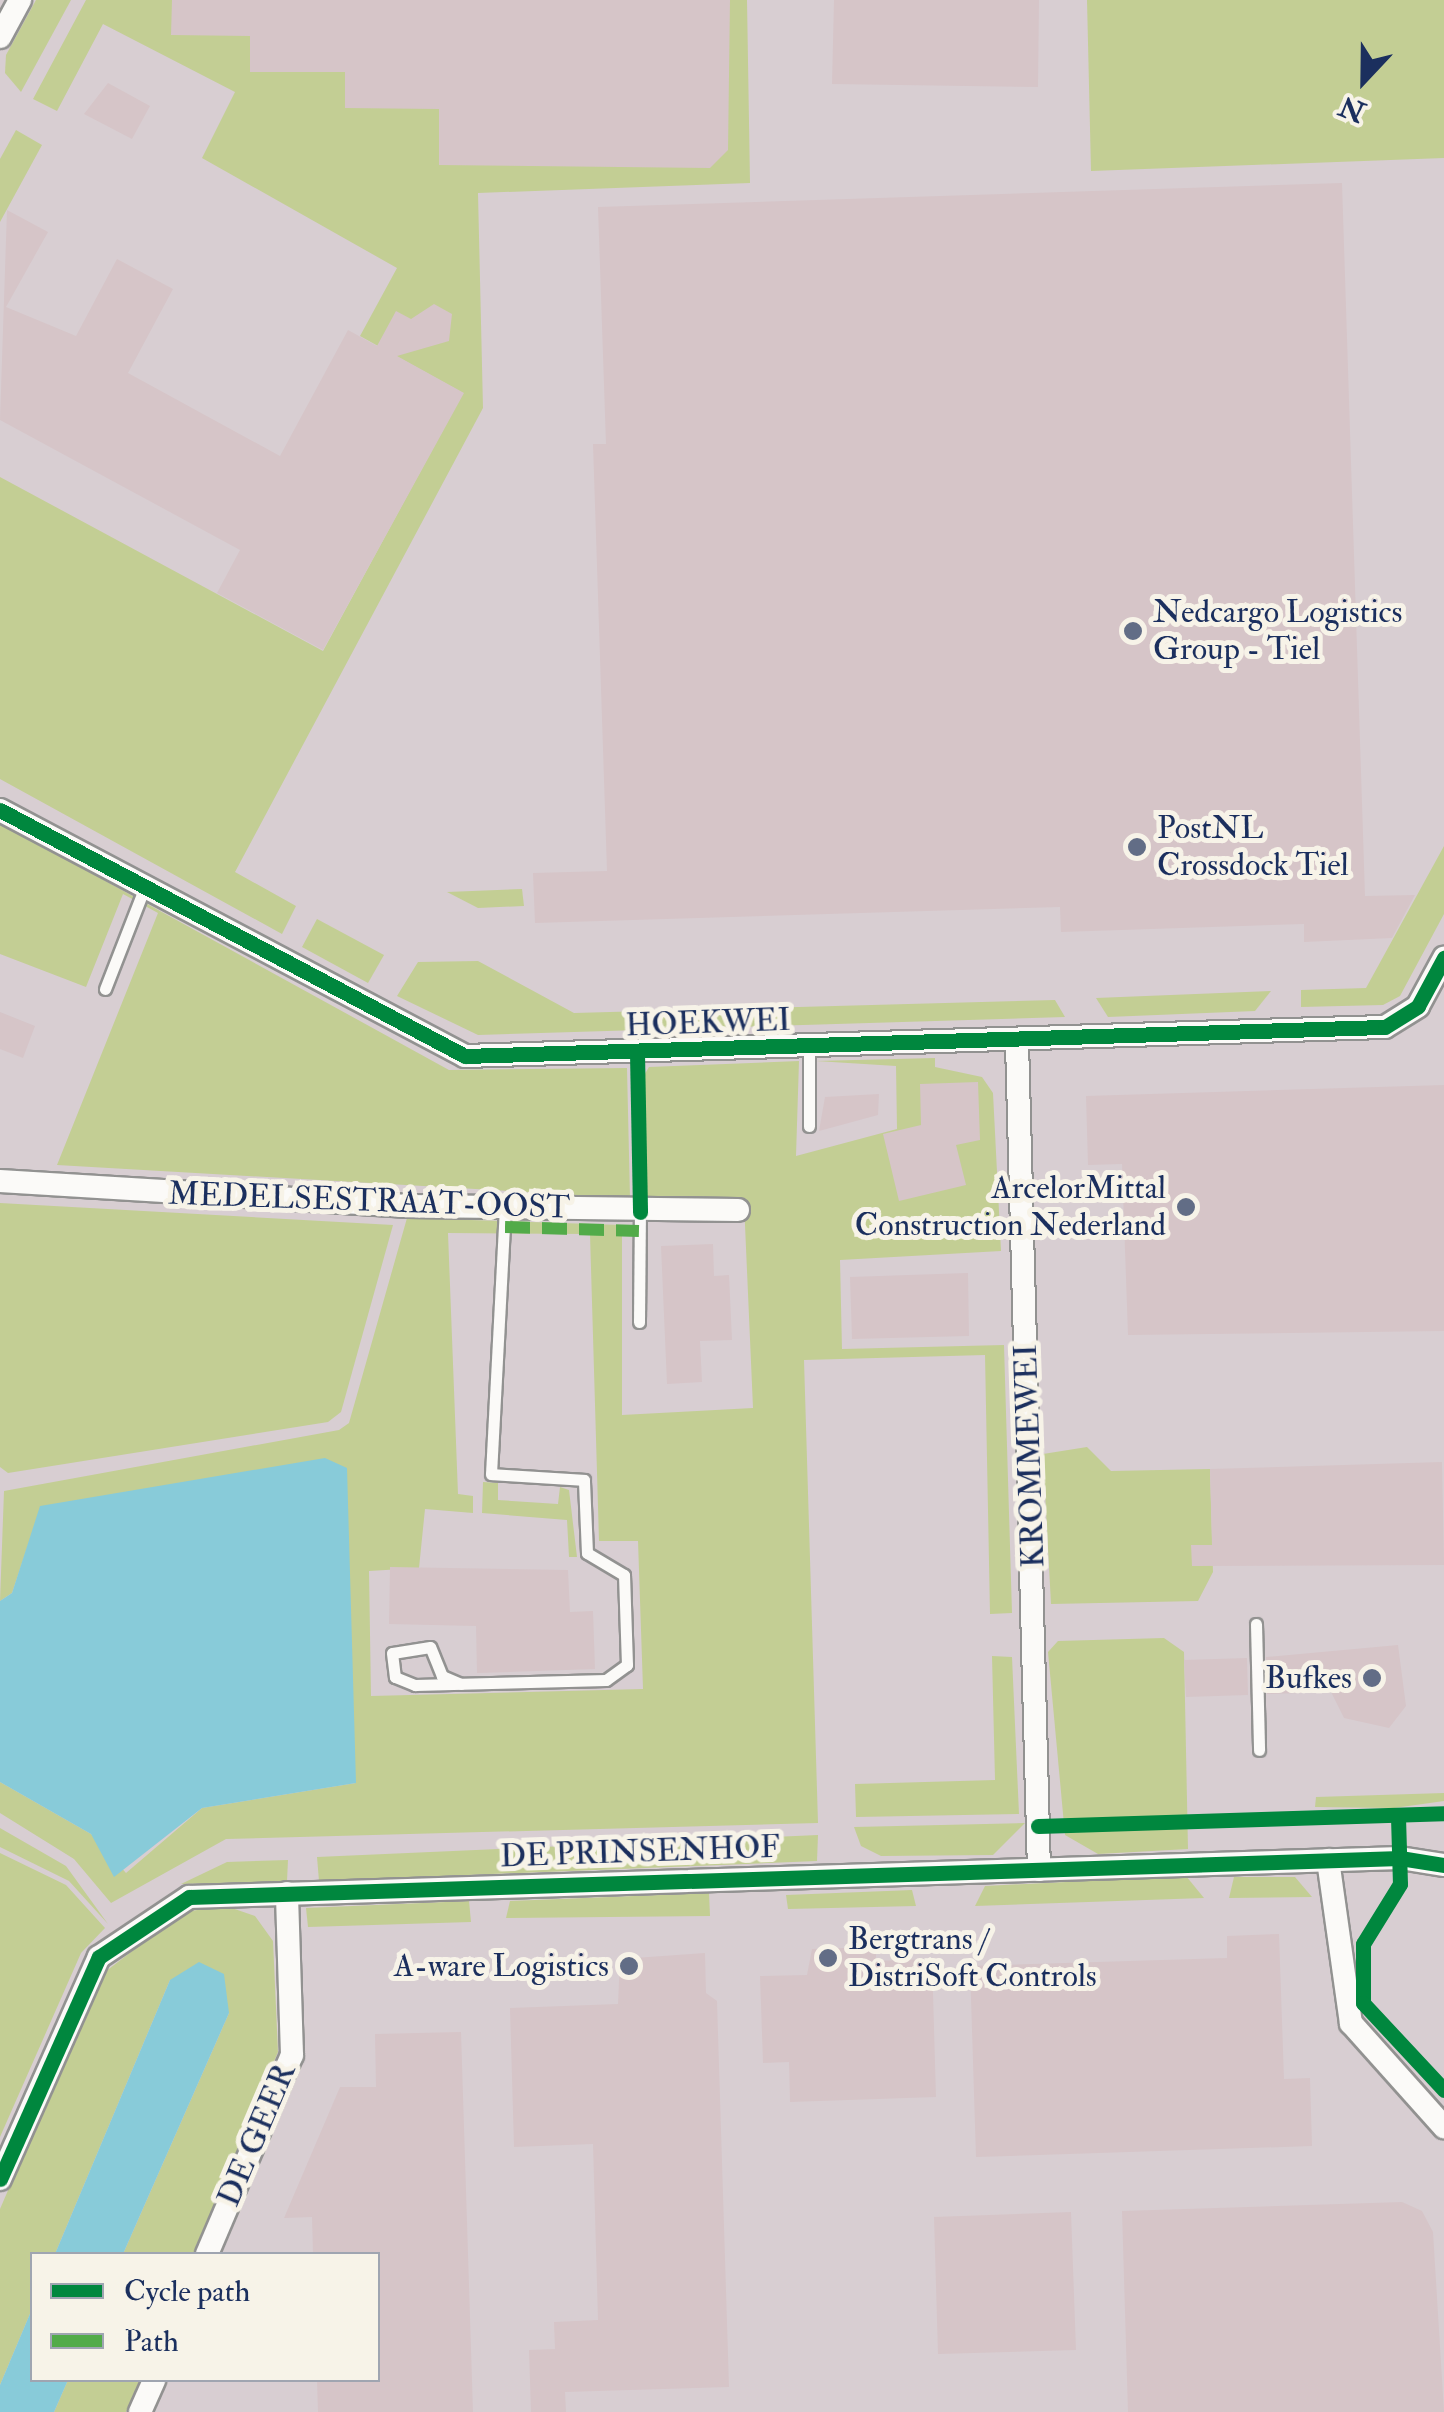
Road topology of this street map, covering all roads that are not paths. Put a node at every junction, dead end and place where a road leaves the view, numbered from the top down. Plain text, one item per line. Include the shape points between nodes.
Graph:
1 (20, 0) edge
2 (0, 37) edge
3 (0, 810) edge
4 (144, 889) junction
5 (1444, 958) edge
6 (105, 989) dead end
7 (1017, 1042) junction
8 (809, 1047) junction
9 (809, 1126) dead end
10 (0, 1181) edge
11 (505, 1209) junction
12 (738, 1210) dead end
13 (640, 1212) junction
14 (640, 1322) dead end
15 (1256, 1624) dead end
16 (462, 1684) junction
17 (1259, 1750) dead end
18 (1444, 1848) edge
19 (1420, 1858) junction
20 (1328, 1860) junction
21 (1444, 1865) edge
22 (1039, 1870) junction
23 (287, 1894) junction
24 (1444, 2127) edge
25 (0, 2179) edge
26 (208, 2252) edge
27 (153, 2382) edge
28 (140, 2412) edge

1 - 2 street
3 - 4 street, HOEKWEI
4 - 6 lane
4 - 8 street, HOEKWEI via 465,1056
5 - 7 street, HOEKWEI via 1418,1006 1385,1027
7 - 8 street, HOEKWEI
7 - 22 street, KROMMEWEI
8 - 9 lane
10 - 11 street, MEDELSESTRAAT-OOST
11 - 13 street, MEDELSESTRAAT-OOST
11 - 16 lane via 490,1474 584,1480 587,1553 624,1576 627,1665 606,1680
12 - 13 street, MEDELSESTRAAT-OOST
13 - 14 lane
15 - 17 lane
16 - 16 lane via 406,1684 392,1653 430,1647 439,1672
18 - 19 street, DE PRINSENHOF
19 - 20 street, DE PRINSENHOF
19 - 21 street, DE PRINSENHOF
20 - 22 street, DE PRINSENHOF
20 - 24 street via 1351,2023
22 - 23 street, DE PRINSENHOF
23 - 25 street, DE PRINSENHOF via 189,1896 107,1948
23 - 26 street, DE GEER via 292,2055
27 - 28 street

